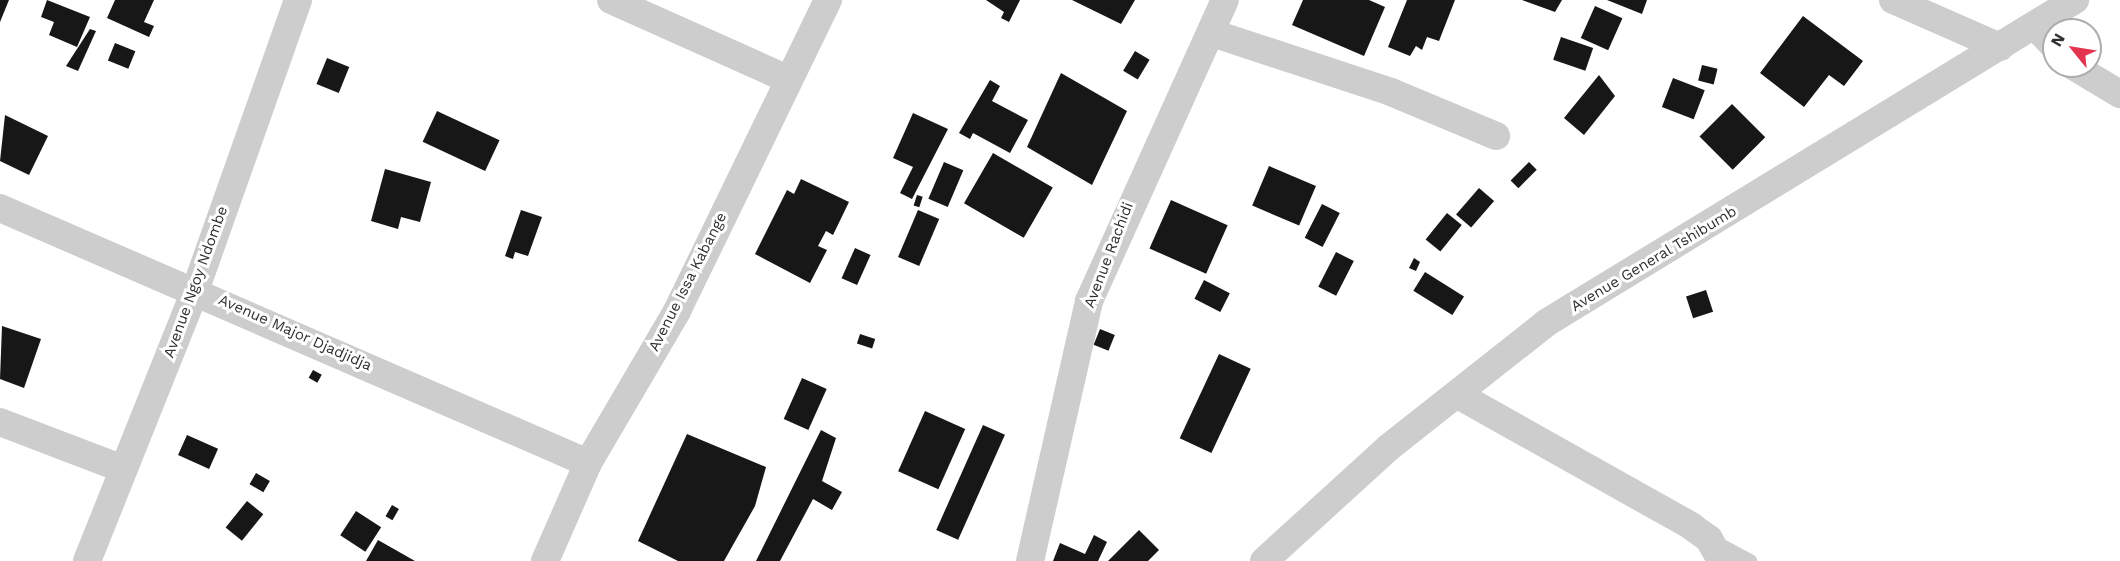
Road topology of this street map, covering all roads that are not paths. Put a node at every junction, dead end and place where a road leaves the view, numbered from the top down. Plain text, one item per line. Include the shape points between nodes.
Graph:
1 (298, 0) edge
2 (611, 0) edge
3 (828, 0) edge
4 (1225, 0) edge
5 (1893, 0) edge
6 (2075, 0) edge
7 (2060, 18) edge
8 (1212, 33) junction
9 (2042, 37) edge
10 (2000, 47) junction
11 (2093, 78) edge
12 (788, 79) junction
13 (2120, 94) edge
14 (1496, 136) dead end
15 (0, 208) edge
16 (195, 288) junction
17 (1458, 395) junction
18 (0, 422) edge
19 (588, 463) junction
20 (123, 469) junction
21 (1715, 550) edge
22 (87, 561) edge
23 (545, 561) edge
24 (1030, 561) edge
25 (1264, 561) edge
26 (1749, 561) edge

1 - 16 street, Avenue Ngoy Ndombe
2 - 12 street
3 - 12 street, Avenue Issa Kabange
4 - 8 street, Avenue Rachidi
5 - 10 street
6 - 7 street, Avenue General Tshibumb
8 - 14 street via 1391,92
8 - 24 street, Avenue Rachidi via 1126,209 1089,302
9 - 10 street, Avenue General Tshibumb
10 - 17 street, Avenue General Tshibumb via 1546,323
11 - 13 street
12 - 19 street, Avenue Issa Kabange via 677,311
15 - 16 street, Avenue Major Djadjidja
16 - 19 street, Avenue Major Djadjidja
16 - 20 street, Avenue Ngoy Ndombe
17 - 21 street
17 - 25 street, Avenue General Tshibumb via 1388,448
18 - 20 street
19 - 23 street, Avenue Issa Kabange
20 - 22 street, Avenue Ngoy Ndombe
21 - 26 lane

